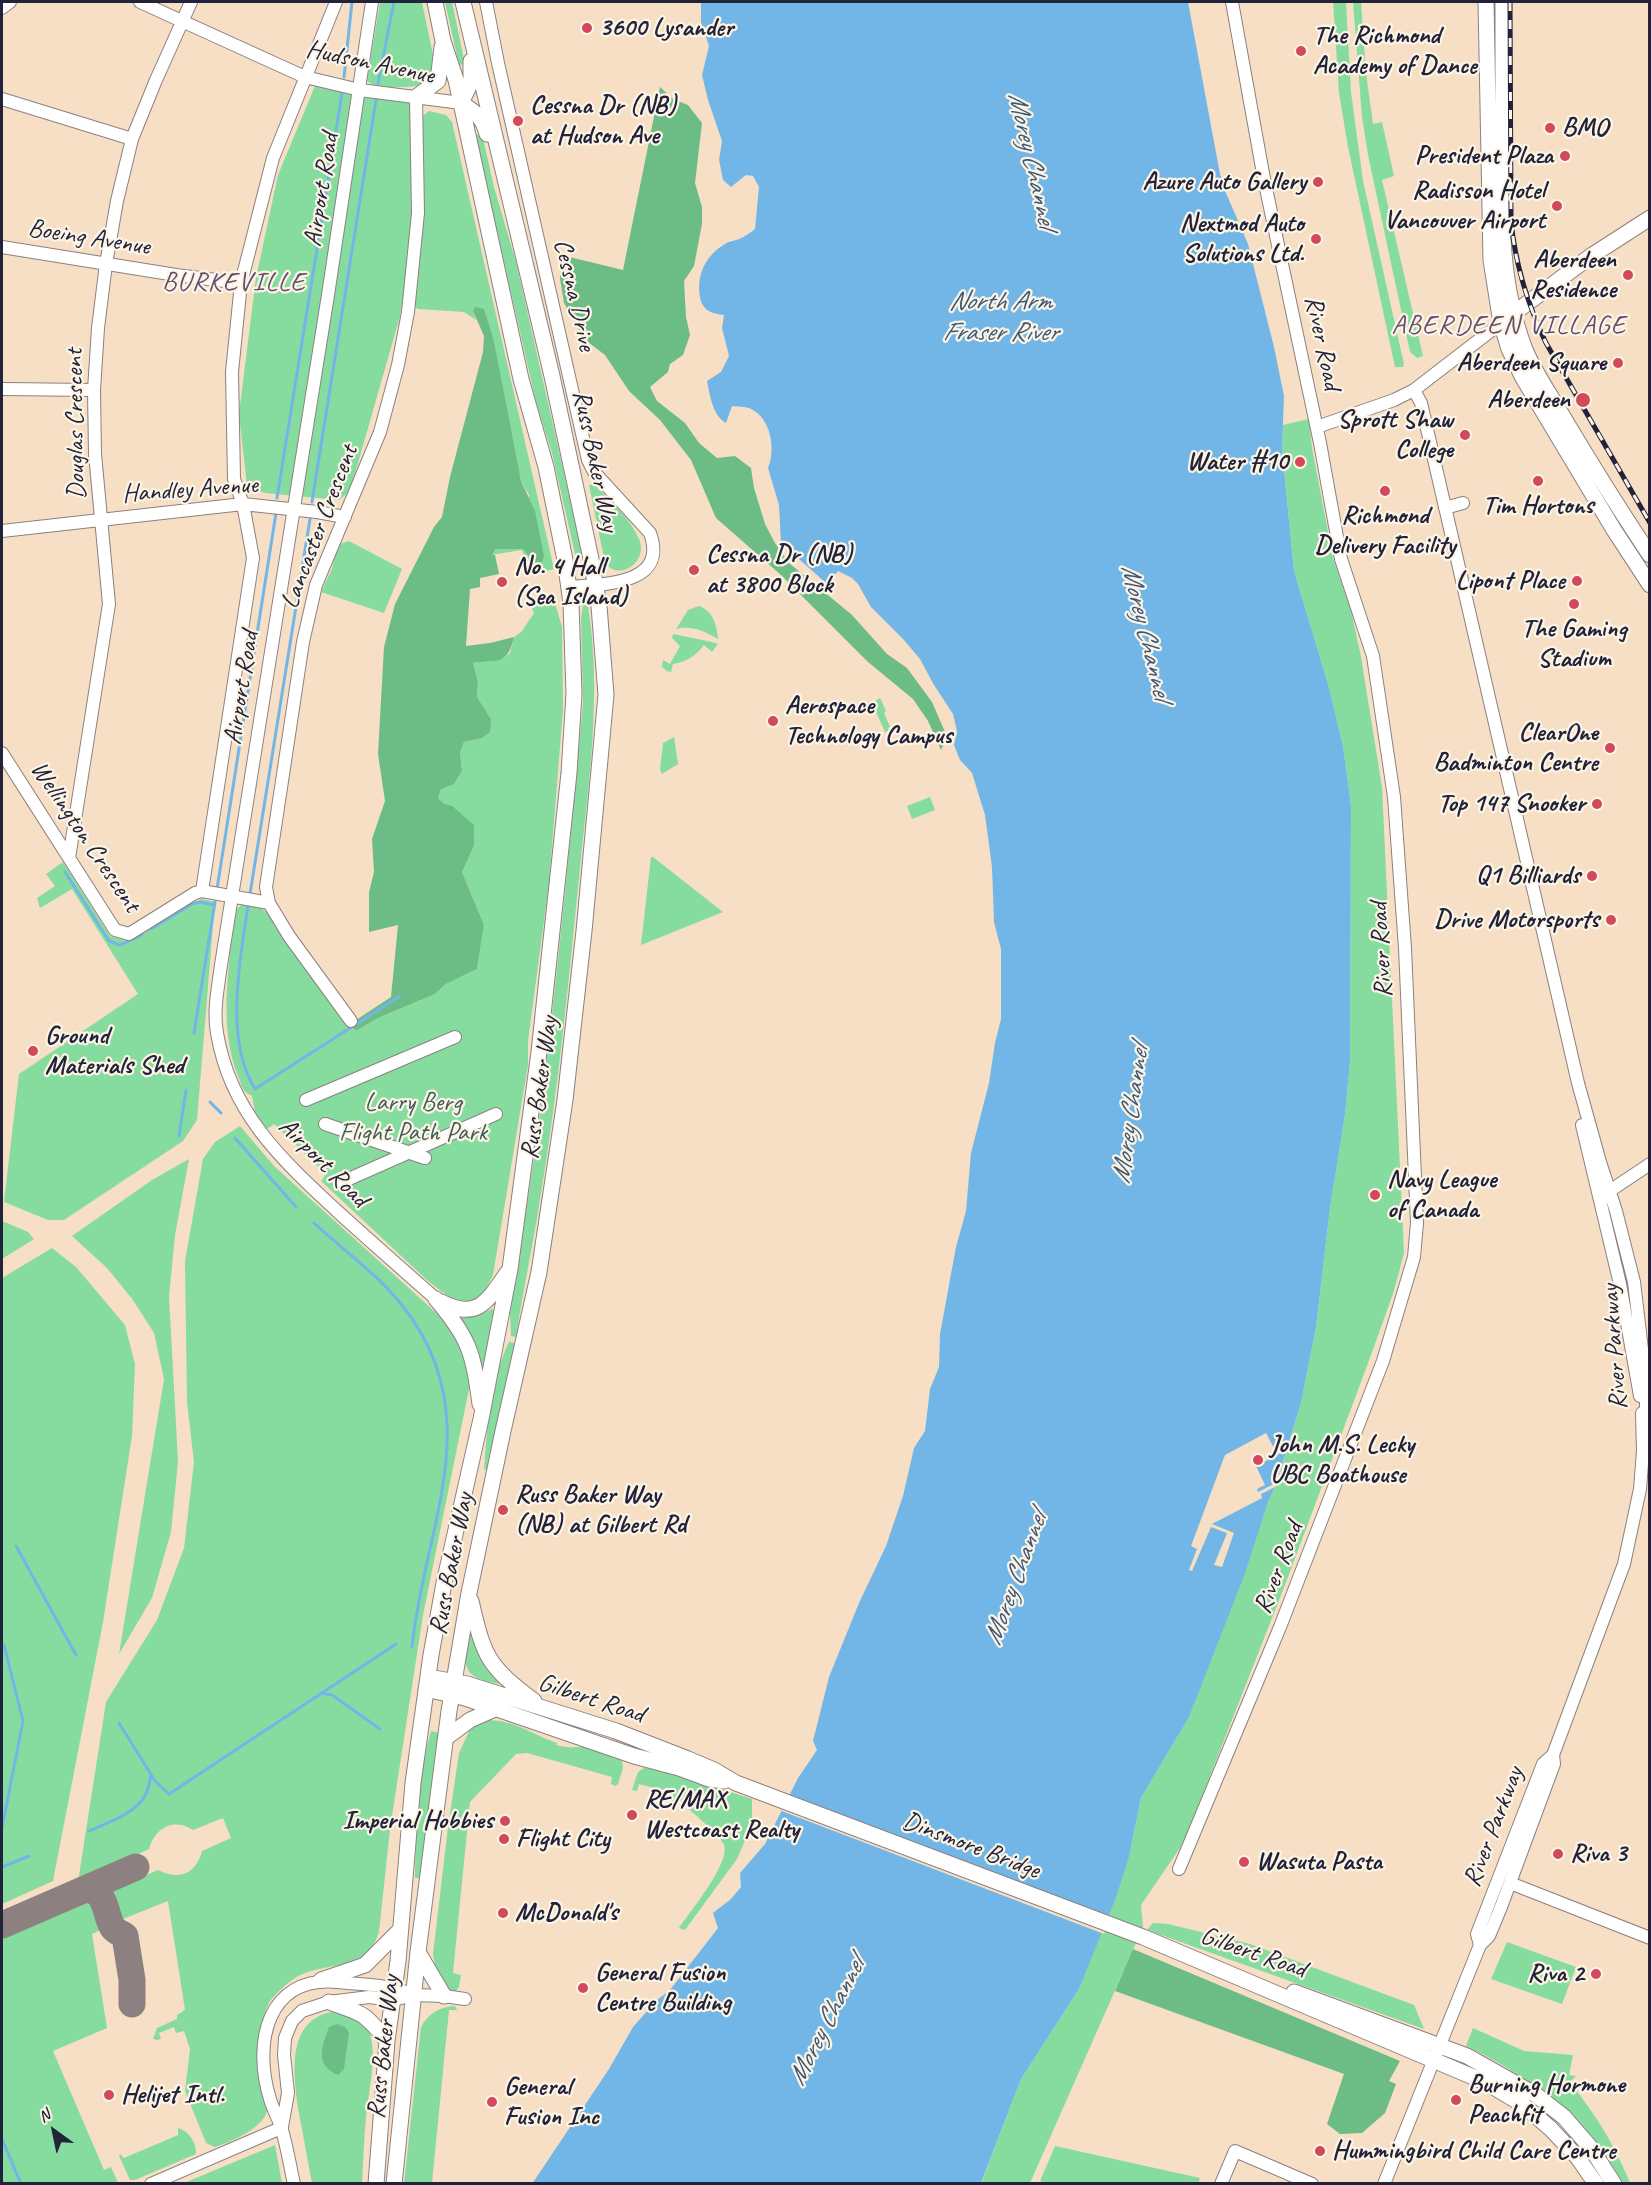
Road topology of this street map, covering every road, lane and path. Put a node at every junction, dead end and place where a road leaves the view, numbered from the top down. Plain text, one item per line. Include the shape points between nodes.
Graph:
1 (10, 2) edge
2 (140, 2) edge
3 (191, 2) edge
4 (336, 2) edge
5 (372, 2) edge
6 (435, 2) edge
7 (463, 2) edge
8 (486, 2) edge
9 (1232, 2) edge
10 (1486, 2) edge
11 (1503, 2) edge
12 (2, 8) edge
13 (183, 21) junction
14 (472, 40) junction
15 (443, 42) junction
16 (306, 77) junction
17 (360, 90) junction
18 (416, 97) junction
19 (2, 99) edge
20 (461, 104) junction
21 (132, 139) junction
22 (1650, 218) edge
23 (518, 234) junction
24 (2, 247) edge
25 (106, 264) junction
26 (241, 283) junction
27 (1507, 318) junction
28 (2, 389) edge
29 (94, 390) junction
30 (1414, 390) junction
31 (1317, 427) junction
32 (1463, 503) dead end
33 (243, 504) junction
34 (1445, 508) junction
35 (294, 509) junction
36 (345, 517) junction
37 (100, 520) junction
38 (2, 531) edge
39 (1650, 555) edge
40 (1648, 581) edge
41 (596, 585) junction
42 (569, 587) junction
43 (2, 753) edge
44 (69, 858) junction
45 (202, 891) junction
46 (231, 896) junction
47 (269, 903) junction
48 (351, 1021) dead end
49 (456, 1036) dead end
50 (1578, 1083) junction
51 (306, 1100) dead end
52 (496, 1114) dead end
53 (325, 1124) dead end
54 (409, 1153) junction
55 (425, 1158) dead end
56 (1650, 1164) edge
57 (342, 1182) dead end
58 (1611, 1190) junction
59 (510, 1269) junction
60 (436, 1299) junction
61 (1633, 1362) junction
62 (482, 1419) junction
63 (1643, 1420) junction
64 (469, 1593) junction
65 (427, 1683) junction
66 (453, 1688) junction
67 (495, 1709) junction
68 (546, 1710) junction
69 (447, 1737) junction
70 (1553, 1755) junction
71 (738, 1784) junction
72 (1179, 1869) dead end
73 (1510, 1883) junction
74 (399, 1931) junction
75 (1650, 1938) edge
76 (1480, 1945) junction
77 (418, 1952) junction
78 (1181, 1953) junction
79 (321, 1980) junction
80 (394, 1994) junction
81 (414, 1995) junction
82 (444, 1996) junction
83 (465, 1999) dead end
84 (329, 2002) junction
85 (387, 2041) junction
86 (1439, 2046) junction
87 (1433, 2062) junction
88 (281, 2128) junction
89 (151, 2184) edge
90 (294, 2184) edge
91 (376, 2184) edge
92 (394, 2184) edge
93 (1221, 2184) edge
94 (1312, 2184) edge
95 (1384, 2184) edge
96 (1596, 2184) edge
97 (1614, 2184) edge

1 - 12 street
2 - 13 street, Hudson Avenue
3 - 13 street, Douglas Crescent
4 - 16 street
5 - 17 street, Airport Road
6 - 15 main road, Russ Baker Way
7 - 14 main road, Russ Baker Way
8 - 41 street, Cessna Drive via 588,460 594,472 650,533 653,543 653,554 642,573
9 - 31 street, River Road via 1264,178
10 - 27 main road via 1491,260
11 - 27 main road
13 - 16 street, Hudson Avenue
13 - 21 street, Douglas Crescent
14 - 20 main road via 471,82
14 - 23 main road, Russ Baker Way
15 - 18 main road via 438,81
15 - 20 main road, Russ Baker Way
16 - 17 street, Hudson Avenue
16 - 26 street via 273,158
17 - 18 street, Hudson Avenue
17 - 35 street, Airport Road
18 - 20 street, Hudson Avenue
18 - 36 street, Lancaster Crescent via 418,213 408,312 380,432
19 - 21 street
20 - 23 main road via 482,119 500,191
20 - 42 main road, Russ Baker Way via 521,379 546,467
21 - 25 street, Douglas Crescent
22 - 27 main road
23 - 41 main road, Russ Baker Way
24 - 25 street, Boeing Avenue
25 - 26 street, Boeing Avenue
25 - 29 street, Douglas Crescent
26 - 33 street via 232,372 234,479
27 - 30 street
27 - 39 main road via 1594,469
27 - 40 main road via 1509,349 1523,378
28 - 29 street
29 - 37 street, Douglas Crescent
30 - 31 street
30 - 34 street via 1421,403
31 - 72 street, River Road via 1341,558 1373,656 1394,796 1409,1018 1417,1224 1414,1251 1383,1361 1280,1627
32 - 34 street
33 - 35 street, Handley Avenue
33 - 37 street, Handley Avenue
33 - 45 street via 253,558
34 - 50 street
35 - 36 street, Handley Avenue
35 - 46 street, Airport Road
36 - 47 street, Lancaster Crescent via 316,585 303,642 267,887
37 - 38 street, Handley Avenue
37 - 44 street, Douglas Crescent via 109,604
41 - 42 street, Cessna Drive
41 - 64 main road, Russ Baker Way via 606,695 570,1060 539,1272
42 - 59 main road, Russ Baker Way via 574,694 569,773 535,1095
43 - 44 street, Wellington Crescent
44 - 45 street, Wellington Crescent via 115,930 122,933 129,934
45 - 46 street
46 - 47 street
46 - 60 street, Airport Road via 215,1018 233,1090 279,1156
47 - 48 street, Lancaster Crescent via 288,936
49 - 51 street
50 - 58 street, River Parkway
50 - 61 street, River Parkway via 1578,1108 1620,1284
52 - 54 street
53 - 54 street
54 - 55 street
54 - 57 street
56 - 58 street
58 - 61 street via 1606,1202 1634,1327
58 - 63 street, River Parkway via 1638,1304 1646,1383
59 - 60 main road via 486,1303 476,1308 463,1310
59 - 62 main road, Russ Baker Way
60 - 62 main road via 470,1347
61 - 63 street, River Parkway
62 - 65 main road, Russ Baker Way via 444,1583
63 - 70 street via 1640,1488 1624,1564
64 - 66 main road, Russ Baker Way
64 - 68 main road via 481,1644 489,1660 508,1682
65 - 66 main road, Gilbert Road
65 - 74 main road, Russ Baker Way
66 - 67 main road, Gilbert Road
66 - 68 main road, Gilbert Road via 476,1686
66 - 69 main road, Russ Baker Way
67 - 69 main road via 470,1720
67 - 71 main road, Gilbert Road via 709,1779
68 - 71 main road, Gilbert Road via 659,1747
69 - 77 main road, Russ Baker Way
70 - 73 street, River Parkway via 1554,1764
70 - 76 street, River Parkway via 1543,1764 1494,1886 1477,1934
71 - 78 main road, Dinsmore Bridge
73 - 75 street
73 - 76 street, River Parkway via 1489,1936
74 - 79 main road via 365,1965
74 - 80 main road, Russ Baker Way
76 - 86 street, River Parkway
77 - 81 main road, Russ Baker Way
77 - 82 main road
78 - 86 main road, Gilbert Road
78 - 87 main road, Gilbert Road
79 - 80 street
79 - 88 street via 289,1992 269,2019 264,2040 265,2064 270,2098
80 - 81 street
80 - 84 street
80 - 85 main road, Russ Baker Way
81 - 82 street
81 - 92 main road, Russ Baker Way
82 - 83 street
84 - 85 main road via 367,2017
84 - 88 street via 302,2011 288,2028 284,2055 288,2093
85 - 91 main road, Russ Baker Way
86 - 87 street
86 - 97 main road, Gilbert Road via 1474,2060 1536,2095 1564,2117 1591,2148
87 - 95 street
87 - 96 main road, Gilbert Road via 1485,2082 1522,2104 1565,2143
88 - 89 street
88 - 90 street
93 - 94 street via 1235,2151

